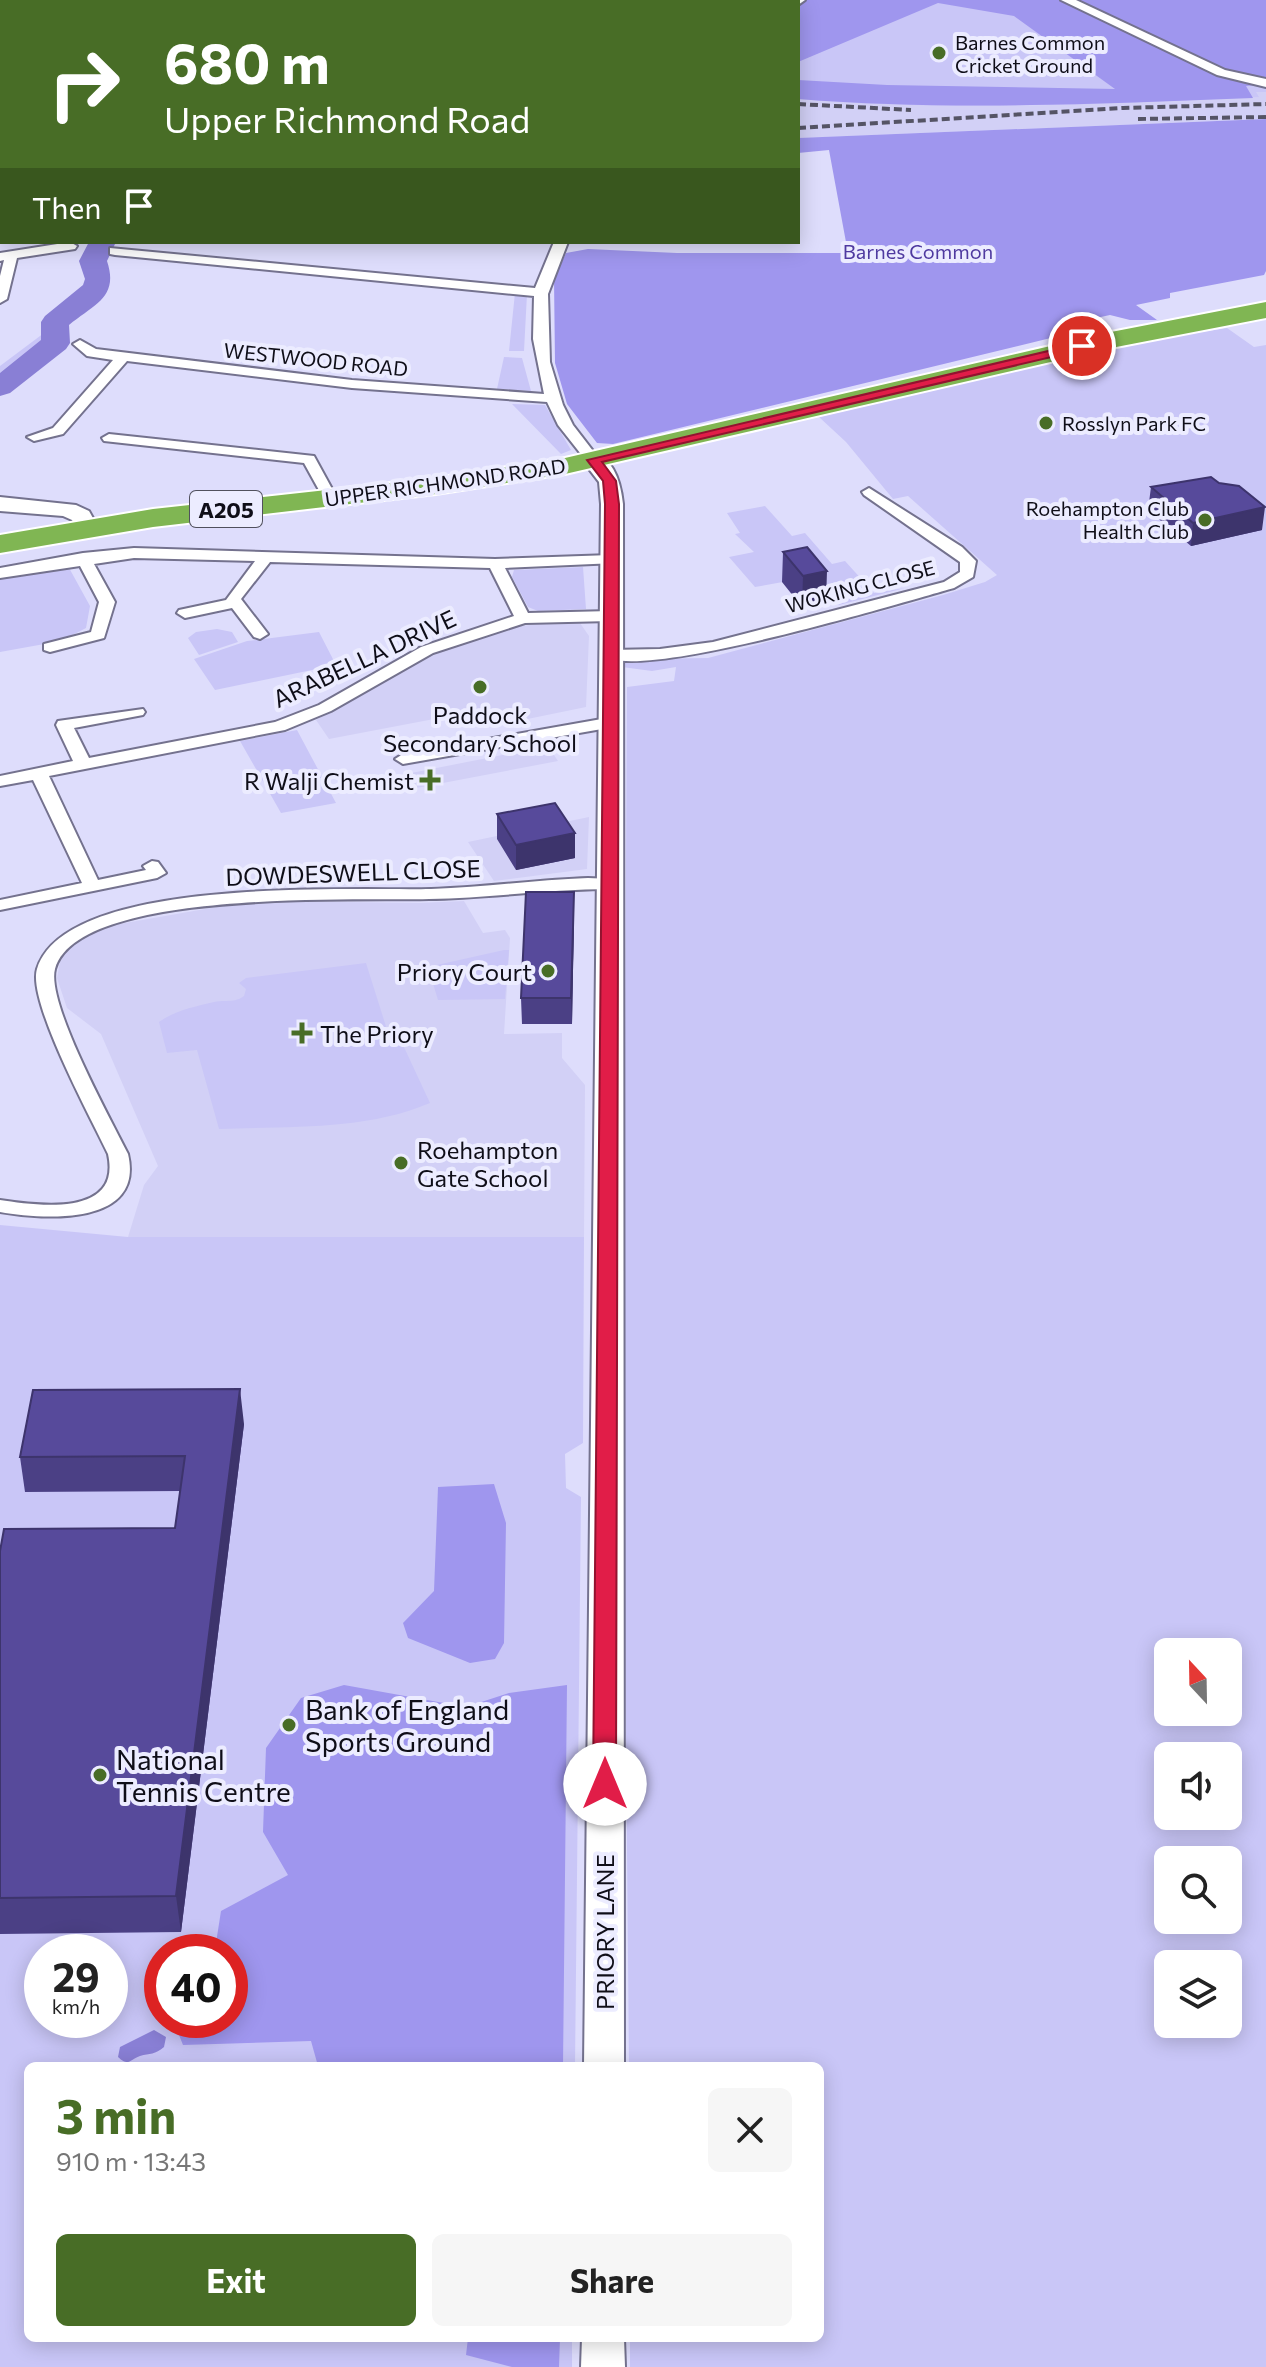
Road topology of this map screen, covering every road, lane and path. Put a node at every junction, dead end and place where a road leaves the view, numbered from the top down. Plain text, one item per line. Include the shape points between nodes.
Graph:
1 (1067, 0) edge
2 (1266, 83) edge
3 (559, 244) edge
4 (70, 246) dead end
5 (115, 251) dead end
6 (5, 256) edge
7 (541, 293) junction
8 (0, 299) edge
9 (1266, 310) edge
10 (80, 344) dead end
11 (123, 357) junction
12 (551, 398) junction
13 (34, 437) dead end
14 (109, 438) dead end
15 (593, 460) junction
16 (869, 492) dead end
17 (330, 498) junction
18 (0, 504) edge
19 (88, 529) junction
20 (0, 544) edge
21 (266, 557) junction
22 (83, 558) junction
23 (611, 560) junction
24 (495, 564) junction
25 (0, 573) edge
26 (236, 603) junction
27 (185, 613) dead end
28 (523, 618) junction
29 (260, 634) dead end
30 (611, 637) junction
31 (50, 647) dead end
32 (137, 712) dead end
33 (613, 722) junction
34 (403, 759) dead end
35 (83, 764) junction
36 (39, 774) junction
37 (0, 781) edge
38 (152, 866) dead end
39 (611, 884) junction
40 (92, 886) junction
41 (0, 905) edge
42 (0, 1206) edge
43 (604, 2062) edge
44 (603, 2342) edge
45 (603, 2367) edge

1 - 2 street via 1221,73
3 - 7 street
4 - 6 street
5 - 7 street
6 - 8 street via 11,260
7 - 12 street via 542,348
9 - 15 highway, UPPER RICHMOND ROAD / A205 via 1008,363
10 - 11 street, WESTWOOD ROAD via 92,353
11 - 12 street, WESTWOOD ROAD via 352,384
11 - 13 street via 58,431
12 - 15 street
14 - 17 street via 309,459
15 - 17 highway, UPPER RICHMOND ROAD / A205
15 - 23 street, PRIORY LANE via 611,487
16 - 30 street, WOKING CLOSE via 957,550 968,561 968,574 949,585 732,643 674,651
17 - 19 highway, UPPER RICHMOND ROAD / A205
18 - 19 street via 68,510 81,516
19 - 20 highway, A205
21 - 22 street via 134,553
21 - 24 street
21 - 26 street via 233,599
22 - 25 street
22 - 31 street via 107,602 98,635
23 - 24 street
23 - 30 street, PRIORY LANE
24 - 28 street
26 - 27 street
26 - 29 street
28 - 30 street, ARABELLA DRIVE
28 - 35 street, ARABELLA DRIVE via 427,650 325,708 279,726
30 - 33 street, PRIORY LANE
32 - 35 street via 64,725
33 - 34 street
33 - 39 street, PRIORY LANE
35 - 36 street, ARABELLA DRIVE
36 - 37 street, ARABELLA DRIVE
36 - 40 street
38 - 40 street via 157,873
39 - 42 street, DOWDESWELL CLOSE via 425,894 251,895 111,918 75,932 46,969 47,987 56,1020 118,1154 122,1175 99,1202 73,1210 35,1213
39 - 43 street, PRIORY LANE
40 - 41 street
44 - 45 street

